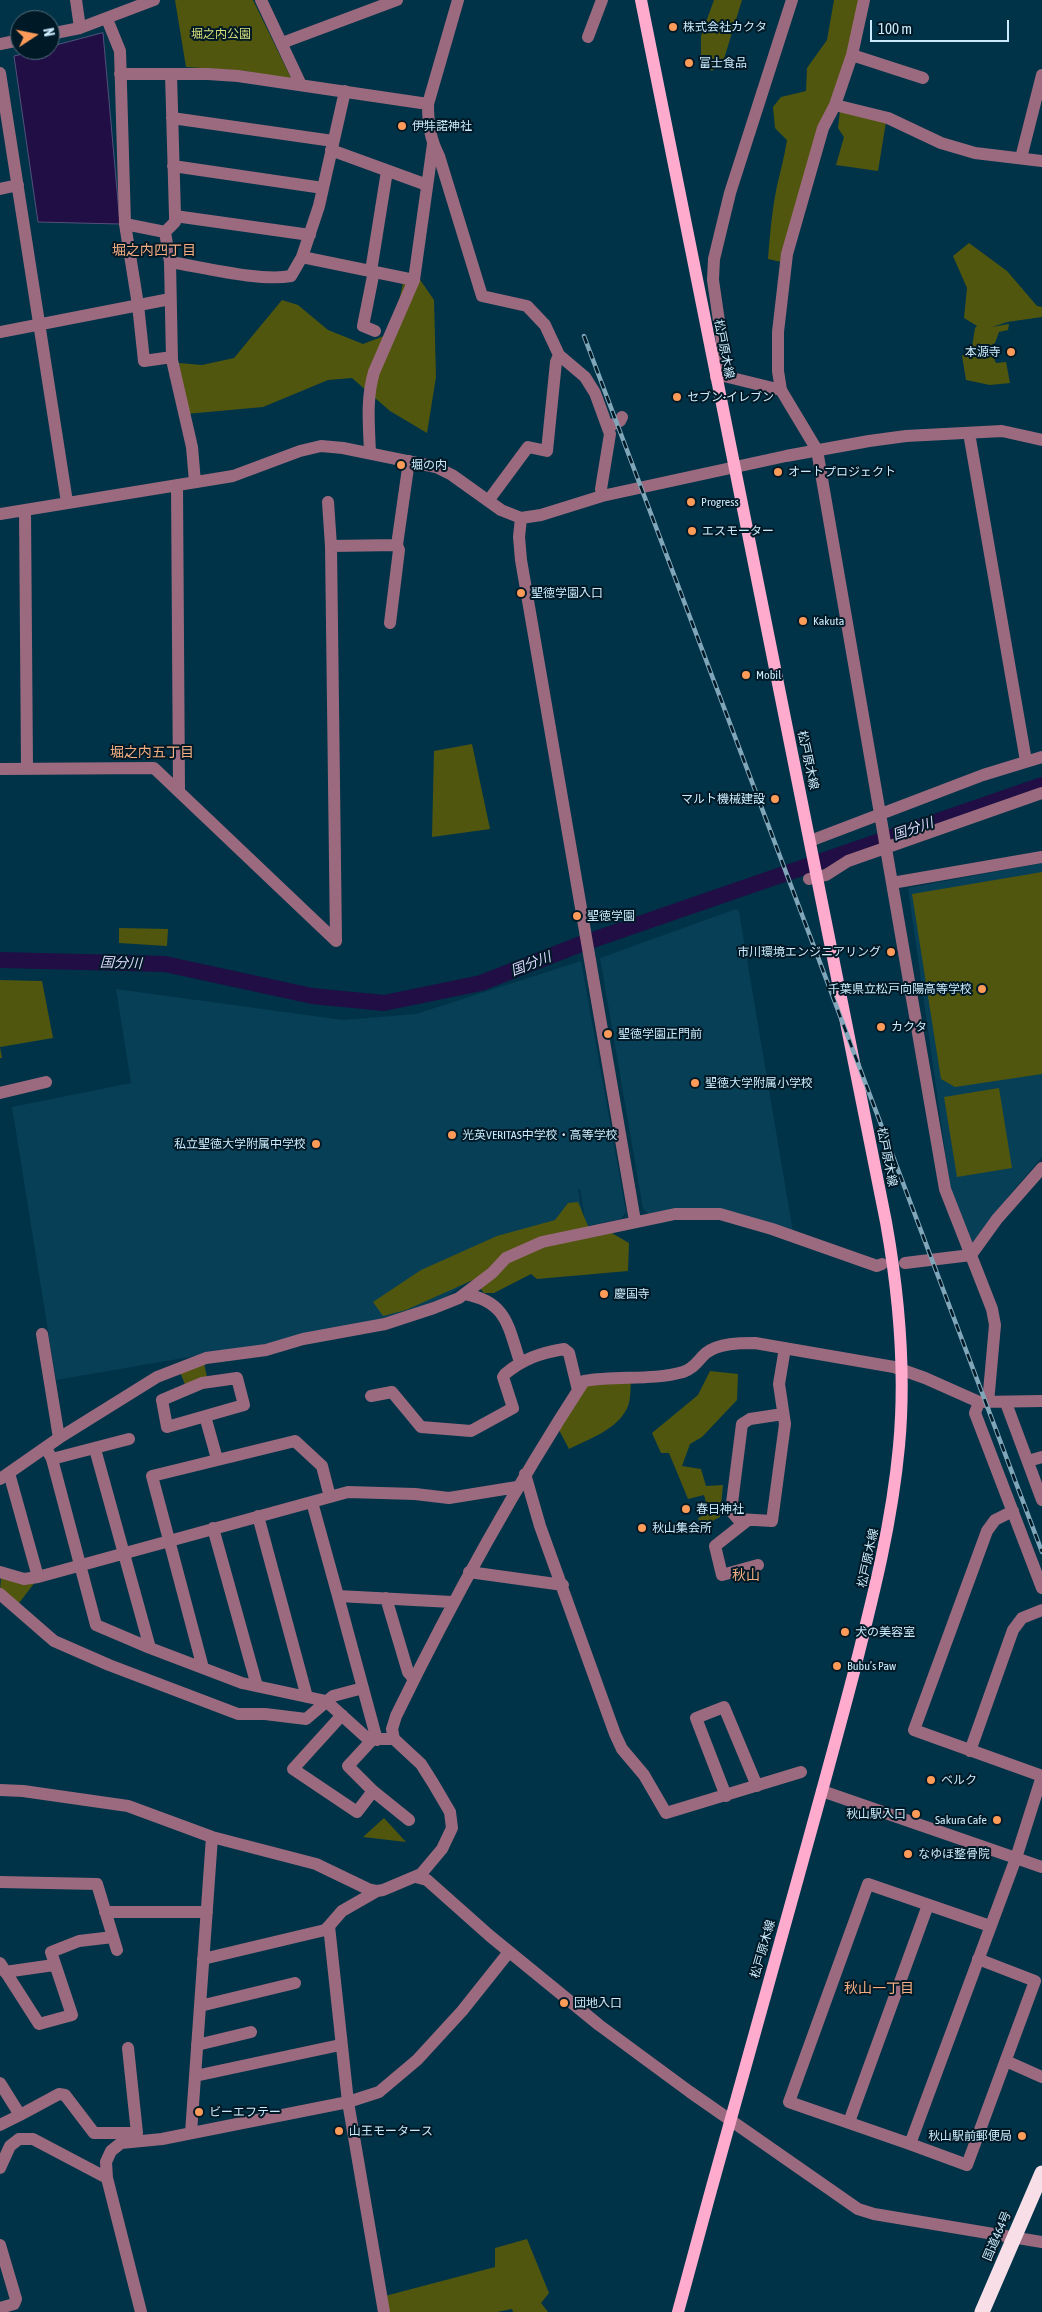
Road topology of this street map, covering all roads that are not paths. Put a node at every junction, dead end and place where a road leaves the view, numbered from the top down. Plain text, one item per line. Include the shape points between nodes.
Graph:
1 (76, 0) edge
2 (154, 0) edge
3 (261, 0) edge
4 (397, 0) edge
5 (458, 0) edge
6 (602, 0) edge
7 (641, 0) edge
8 (792, 0) edge
9 (864, 0) edge
10 (107, 19) junction
11 (80, 28) junction
12 (60, 32) edge
13 (588, 38) dead end
14 (282, 43) junction
15 (852, 55) junction
16 (120, 74) junction
17 (170, 74) junction
18 (1042, 75) edge
19 (923, 78) dead end
20 (1, 81) edge
21 (301, 85) junction
22 (345, 91) junction
23 (428, 104) junction
24 (835, 106) junction
25 (172, 118) junction
26 (433, 144) junction
27 (332, 145) junction
28 (1021, 158) junction
29 (1042, 161) edge
30 (173, 166) junction
31 (387, 171) junction
32 (18, 185) junction
33 (427, 185) junction
34 (323, 188) junction
35 (0, 189) edge
36 (175, 216) junction
37 (125, 224) junction
38 (165, 232) junction
39 (310, 235) junction
40 (302, 256) junction
41 (170, 262) junction
42 (372, 271) junction
43 (414, 280) junction
44 (170, 299) junction
45 (138, 305) junction
46 (40, 324) junction
47 (375, 330) dead end
48 (0, 332) edge
49 (559, 355) junction
50 (172, 357) junction
51 (720, 376) junction
52 (781, 390) junction
53 (622, 417) dead end
54 (608, 427) junction
55 (969, 434) junction
56 (1042, 440) edge
57 (817, 450) junction
58 (370, 453) junction
59 (409, 461) junction
60 (734, 468) junction
61 (196, 482) junction
62 (177, 485) junction
63 (602, 496) junction
64 (488, 501) junction
65 (67, 502) junction
66 (328, 502) dead end
67 (25, 510) junction
68 (0, 514) edge
69 (521, 518) junction
70 (331, 546) junction
71 (397, 546) junction
72 (390, 623) dead end
73 (1042, 757) edge
74 (1026, 761) junction
75 (0, 768) edge
76 (27, 768) junction
77 (179, 791) junction
78 (1042, 793) edge
79 (879, 815) junction
80 (810, 841) junction
81 (885, 848) junction
82 (1042, 858) edge
83 (813, 878) junction
84 (892, 883) junction
85 (46, 1082) dead end
86 (0, 1093) edge
87 (1042, 1168) edge
88 (635, 1221) junction
89 (971, 1255) junction
90 (905, 1263) dead end
91 (882, 1264) dead end
92 (465, 1294) junction
93 (42, 1334) dead end
94 (785, 1348) junction
95 (520, 1362) junction
96 (902, 1370) junction
97 (578, 1390) junction
98 (371, 1396) dead end
99 (1042, 1401) edge
100 (984, 1403) junction
101 (1006, 1403) junction
102 (783, 1414) junction
103 (205, 1416) junction
104 (59, 1438) junction
105 (129, 1439) dead end
106 (95, 1448) junction
107 (49, 1454) junction
108 (1042, 1457) edge
109 (217, 1459) junction
110 (1028, 1461) junction
111 (525, 1474) junction
112 (5, 1476) edge
113 (517, 1487) junction
114 (330, 1497) junction
115 (1042, 1500) edge
116 (312, 1502) junction
117 (1013, 1511) junction
118 (258, 1516) junction
119 (748, 1520) junction
120 (213, 1528) junction
121 (168, 1541) junction
122 (124, 1553) junction
123 (80, 1565) junction
124 (758, 1565) dead end
125 (0, 1572) edge
126 (469, 1572) junction
127 (38, 1577) junction
128 (563, 1585) junction
129 (1042, 1588) edge
130 (0, 1594) edge
131 (338, 1596) junction
132 (386, 1598) junction
133 (452, 1602) junction
134 (1042, 1610) edge
135 (150, 1648) junction
136 (203, 1668) junction
137 (414, 1679) junction
138 (257, 1686) junction
139 (363, 1688) junction
140 (307, 1696) junction
141 (326, 1701) junction
142 (342, 1715) junction
143 (394, 1739) junction
144 (374, 1740) junction
145 (970, 1751) junction
146 (801, 1772) dead end
147 (1042, 1776) edge
148 (757, 1786) junction
149 (0, 1790) edge
150 (374, 1791) junction
151 (822, 1791) junction
152 (1039, 1793) edge
153 (726, 1796) junction
154 (409, 1820) dead end
155 (212, 1837) junction
156 (1016, 1858) junction
157 (1042, 1867) edge
158 (416, 1877) junction
159 (0, 1882) edge
160 (377, 1891) junction
161 (928, 1905) junction
162 (105, 1912) junction
163 (207, 1912) junction
164 (329, 1926) junction
165 (990, 1926) junction
166 (113, 1937) junction
167 (117, 1950) dead end
168 (509, 1952) junction
169 (978, 1959) junction
170 (203, 1960) junction
171 (54, 1964) junction
172 (3, 1968) edge
173 (296, 1982) dead end
174 (200, 2006) junction
175 (251, 2032) dead end
176 (197, 2045) junction
177 (340, 2045) junction
178 (128, 2048) dead end
179 (1006, 2062) junction
180 (195, 2076) junction
181 (1042, 2077) edge
182 (0, 2083) edge
183 (348, 2102) junction
184 (20, 2115) junction
185 (729, 2120) junction
186 (849, 2122) junction
187 (0, 2125) edge
188 (191, 2133) junction
189 (137, 2136) junction
190 (910, 2144) junction
191 (0, 2168) edge
192 (1042, 2173) edge
193 (107, 2178) junction
194 (1013, 2237) junction
195 (1042, 2242) edge
196 (0, 2245) edge
197 (0, 2308) edge
198 (140, 2312) edge
199 (384, 2312) edge
200 (678, 2312) edge
201 (982, 2312) edge

1 - 11 street
2 - 10 street
3 - 14 street
4 - 14 street
5 - 23 street
6 - 13 street
7 - 51 main road, 松戸原木線
8 - 51 street via 730,193 714,259 725,362
9 - 15 street
10 - 11 street
10 - 16 street via 120,51
11 - 12 street
14 - 21 street
15 - 19 street
15 - 24 street
16 - 17 street
16 - 37 street
17 - 21 street via 238,76
17 - 25 street
18 - 28 street
20 - 32 street
21 - 22 street
22 - 23 street
22 - 27 street
23 - 26 street
24 - 28 street via 888,118 941,143 975,153
24 - 52 street via 823,128 787,254 778,332
25 - 27 street
25 - 30 street
26 - 33 street
26 - 49 street via 482,296 527,306 545,325
27 - 31 street
27 - 34 street
28 - 29 street
30 - 34 street
30 - 36 street
31 - 33 street
31 - 42 street
32 - 35 street
32 - 46 street
33 - 43 street
34 - 39 street
36 - 38 street via 175,222
36 - 39 street
37 - 38 street
37 - 45 street
38 - 41 street
39 - 40 street
40 - 41 street via 291,276 280,278
40 - 42 street
41 - 44 street
42 - 43 street
42 - 47 street via 363,326
43 - 58 street via 370,387
44 - 45 street
44 - 50 street
45 - 46 street
45 - 50 street via 144,361
46 - 48 street
46 - 65 street
49 - 54 street via 585,377
49 - 64 street via 547,451 528,447
50 - 61 street via 192,447
51 - 52 street via 738,377
51 - 60 main road, 松戸原木線
52 - 57 street
53 - 54 street
54 - 63 street via 610,434 600,489
55 - 56 street via 1010,431
55 - 57 street via 906,436
55 - 74 street
57 - 60 street
57 - 79 street
58 - 59 street
58 - 61 street via 314,447 233,476
59 - 64 street via 436,467
59 - 71 street
60 - 63 street
60 - 80 main road, 松戸原木線
61 - 62 street
62 - 65 street
62 - 77 street
63 - 69 street
64 - 69 street
65 - 67 street
66 - 70 street
67 - 68 street
67 - 76 street
69 - 88 street via 521,560
70 - 71 street
70 - 77 street via 336,941
71 - 72 street
73 - 74 street
74 - 79 street
75 - 76 street
76 - 77 street via 154,768
78 - 81 street
79 - 80 street
79 - 81 street
80 - 83 main road, 松戸原木線
81 - 83 street
81 - 84 street
82 - 84 street
83 - 96 main road, 松戸原木線 via 893,1260
84 - 89 street via 945,1189
85 - 86 street
87 - 89 street via 997,1219
88 - 91 street via 675,1214 720,1214 877,1266
88 - 92 street via 522,1249 506,1258
89 - 90 street
89 - 100 street via 995,1325
92 - 95 street via 482,1297 500,1310
92 - 104 street via 385,1324 303,1339 266,1350 206,1358 157,1377
93 - 104 street
94 - 96 street
94 - 97 street via 755,1343 730,1345 705,1354 698,1365 685,1371 660,1376 584,1381
94 - 102 street via 779,1384
95 - 97 street via 542,1352 564,1349 569,1353
95 - 98 street via 503,1377 512,1408 471,1431 421,1427 392,1392
96 - 100 street
96 - 151 main road, 松戸原木線 via 900,1443 890,1520 874,1595
97 - 111 street
99 - 101 street
100 - 101 street
100 - 117 street via 975,1413
101 - 110 street
102 - 119 street via 785,1424 772,1521
102 - 119 street via 750,1419 742,1424 731,1511 738,1519
103 - 103 street via 167,1427 162,1400 202,1383 237,1378 244,1405
103 - 109 street
104 - 107 street
105 - 106 street
106 - 107 street
106 - 122 street
107 - 112 street
107 - 123 street
108 - 110 street
109 - 114 street via 295,1441 322,1466
109 - 121 street via 152,1476
110 - 115 street
111 - 113 street
111 - 128 street via 540,1526
112 - 127 street
113 - 114 street via 449,1498 355,1491
113 - 126 street
114 - 116 street
116 - 118 street
116 - 131 street
117 - 129 street
117 - 145 street via 995,1520 987,1531 914,1730
118 - 120 street
118 - 140 street
119 - 124 street via 715,1546 722,1575
120 - 121 street
120 - 138 street
121 - 122 street
121 - 136 street
122 - 123 street
122 - 135 street
123 - 127 street
123 - 135 street via 96,1625
125 - 127 street via 24,1579
126 - 128 street
126 - 133 street
128 - 153 street via 603,1704 622,1749 644,1775 666,1813
130 - 141 street via 54,1641 238,1714 306,1719
131 - 132 street
131 - 139 street
132 - 133 street
132 - 137 street via 408,1672
133 - 137 street
134 - 145 street via 1022,1618 1013,1630
135 - 136 street
136 - 138 street
137 - 143 street via 396,1716 392,1729
138 - 140 street
139 - 141 street
139 - 144 street
140 - 141 street
141 - 142 street
142 - 144 street via 368,1739
142 - 150 street via 293,1769 357,1812
143 - 144 street
143 - 158 street via 421,1764 450,1812 452,1828 448,1839
144 - 150 street via 348,1766
145 - 147 street
146 - 148 street
147 - 152 street
148 - 153 street
148 - 153 street via 724,1707 696,1718
149 - 155 street via 128,1806
150 - 154 street
151 - 156 street
151 - 185 main road, 松戸原木線
152 - 156 street
155 - 160 street via 316,1864
155 - 163 street
156 - 157 street
156 - 165 street
158 - 160 street
158 - 168 street via 432,1884
159 - 162 street via 97,1884
160 - 164 street via 342,1911
161 - 165 street
161 - 186 street
161 - 186 street via 868,1884 847,1940 789,2102
162 - 163 street
162 - 166 street
163 - 170 street
164 - 170 street via 325,1930
164 - 177 street
165 - 169 street
166 - 167 street
166 - 171 street via 80,1941 51,1952
168 - 183 street via 457,2016 404,2073 379,2092
168 - 185 street via 599,2025
169 - 179 street via 1035,1980
169 - 190 street
170 - 174 street
171 - 172 street
171 - 172 street via 72,2015 39,2024
173 - 174 street
174 - 176 street
175 - 176 street
176 - 180 street
177 - 180 street
177 - 183 street
178 - 189 street
179 - 181 street
179 - 190 street via 967,2165
180 - 188 street
182 - 184 street
183 - 188 street
183 - 199 street
184 - 187 street
184 - 189 street via 59,2094 65,2095 94,2133
185 - 194 street via 858,2209
185 - 200 main road, 松戸原木線
186 - 190 street
188 - 189 street via 162,2139
189 - 193 street via 111,2151 106,2162
191 - 193 street via 10,2146 19,2139 33,2139
192 - 194 highway, 国道464号
193 - 198 street
194 - 195 street
194 - 201 highway, 国道464号
196 - 197 street via 16,2298 14,2304

